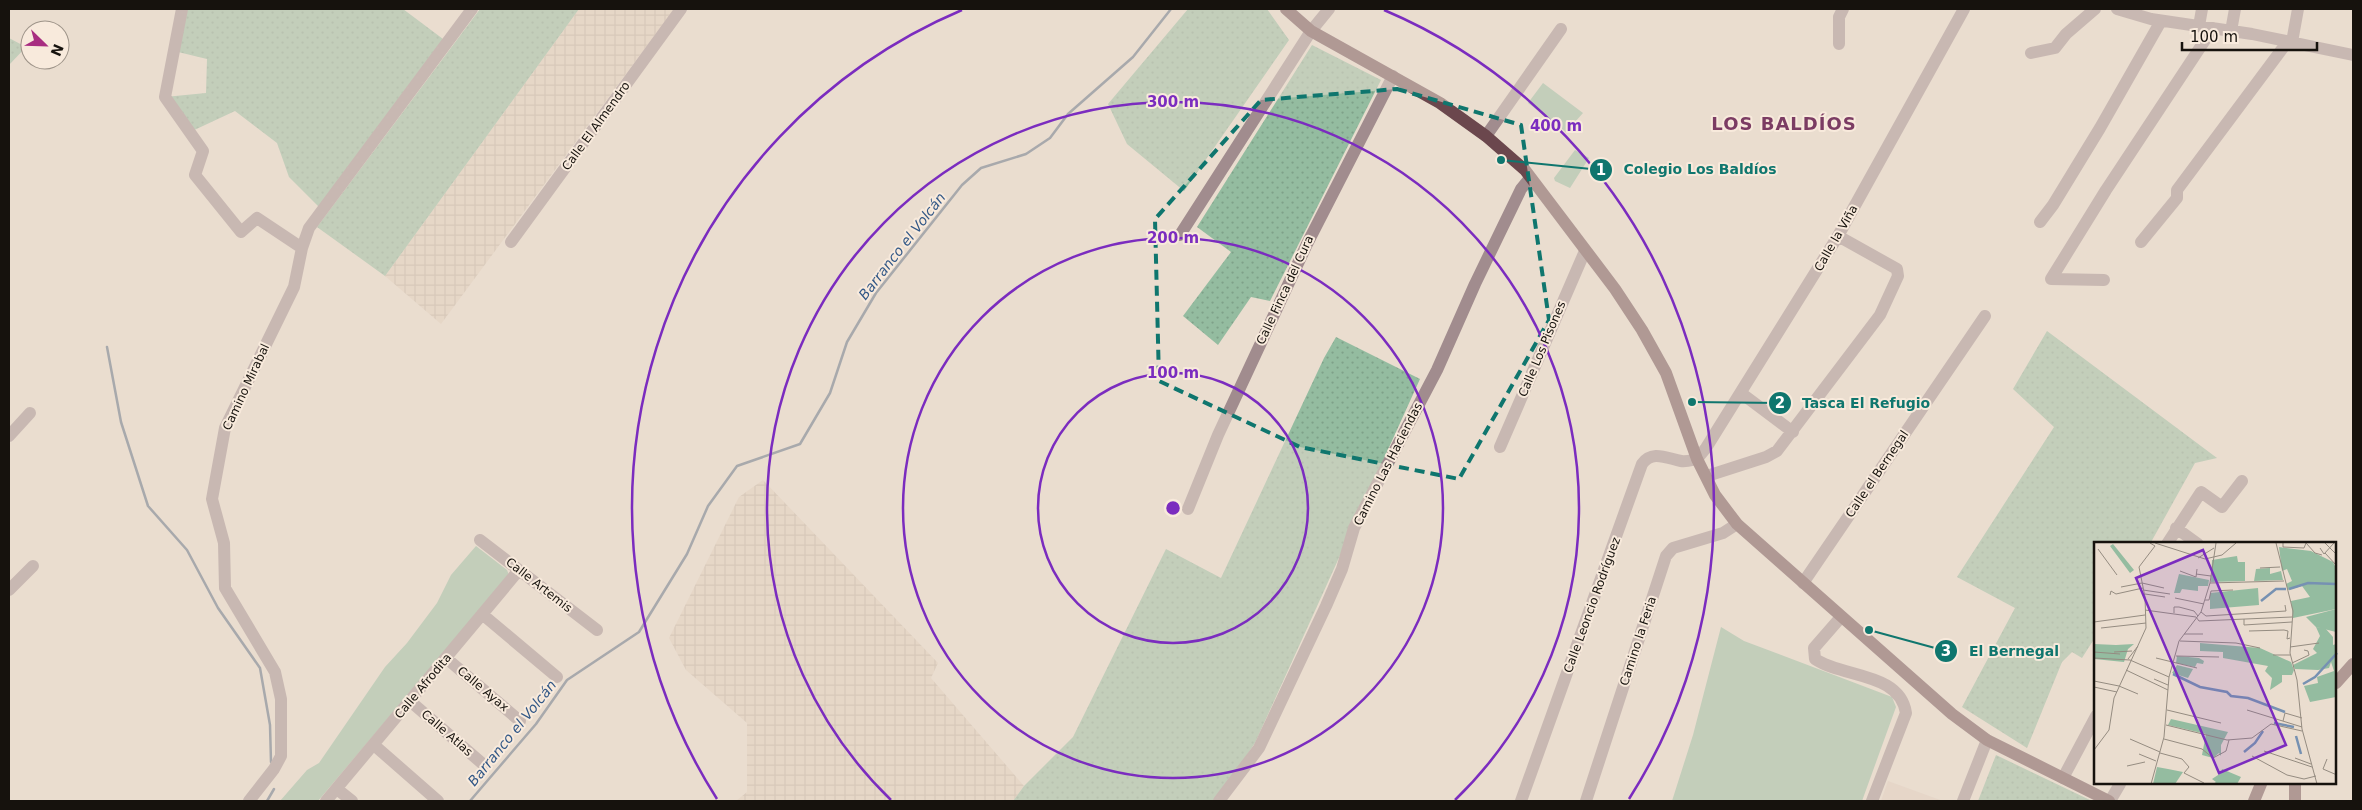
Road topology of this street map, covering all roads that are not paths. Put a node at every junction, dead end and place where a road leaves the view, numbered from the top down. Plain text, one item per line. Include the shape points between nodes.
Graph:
1 (182, 9) edge
2 (472, 9) edge
3 (682, 9) edge
4 (1286, 9) edge
5 (1329, 9) edge
6 (1843, 9) edge
7 (1964, 9) edge
8 (2095, 9) edge
9 (2117, 9) edge
10 (2202, 9) edge
11 (2235, 9) edge
12 (2298, 9) edge
13 (2161, 21) junction
14 (2199, 26) junction
15 (1561, 28) dead end
16 (2213, 28) junction
17 (1311, 31) junction
18 (2231, 31) junction
19 (2290, 42) junction
20 (1839, 44) dead end
21 (2031, 53) dead end
22 (2353, 55) edge
23 (1393, 76) junction
24 (1486, 136) junction
25 (1530, 178) junction
26 (2040, 222) dead end
27 (1180, 235) dead end
28 (1838, 236) junction
29 (511, 242) dead end
30 (2141, 242) dead end
31 (302, 248) junction
32 (1585, 251) junction
33 (2104, 280) dead end
34 (1985, 316) dead end
35 (1741, 393) junction
36 (30, 412) dead end
37 (1793, 432) junction
38 (9, 436) edge
39 (1500, 447) dead end
40 (1697, 460) junction
41 (1707, 476) junction
42 (2242, 481) dead end
43 (1188, 510) dead end
44 (1736, 524) junction
45 (2176, 528) junction
46 (480, 540) dead end
47 (2168, 542) edge
48 (2195, 542) edge
49 (33, 566) dead end
50 (519, 570) junction
51 (1803, 583) junction
52 (9, 590) edge
53 (482, 614) junction
54 (1841, 617) junction
55 (597, 630) dead end
56 (446, 658) junction
57 (2353, 664) edge
58 (557, 677) dead end
59 (2337, 682) edge
60 (410, 701) junction
61 (2094, 720) edge
62 (520, 721) dead end
63 (1986, 740) junction
64 (374, 745) junction
65 (484, 765) dead end
66 (2063, 778) junction
67 (2119, 785) edge
68 (2260, 786) edge
69 (337, 788) junction
70 (249, 801) edge
71 (326, 801) edge
72 (352, 801) edge
73 (438, 801) edge
74 (1219, 801) edge
75 (1520, 801) edge
76 (1586, 801) edge
77 (1872, 801) edge
78 (1964, 801) edge
79 (2109, 801) edge
80 (2254, 801) edge
81 (2264, 801) edge

1 - 31 street via 165,97 203,151 195,176 241,232 257,218
2 - 31 street, Camino Mirabal via 309,228
3 - 29 street, Calle El Almendro
4 - 17 main road
5 - 17 street
6 - 20 street via 1839,17
7 - 28 street, Calle la Viña
8 - 21 street via 2055,48
9 - 13 street
10 - 14 street
11 - 18 street
12 - 19 street
13 - 14 street
13 - 26 street via 2100,128
14 - 16 street
15 - 24 street
16 - 18 street
16 - 33 street via 2051,279
17 - 23 main road
17 - 27 street
18 - 19 street
19 - 22 street
19 - 30 street via 2177,190 2177,198
23 - 24 main road via 1440,103
23 - 43 street, Calle Finca del Cura via 1307,244 1218,435
24 - 25 main road
25 - 32 main road
25 - 74 street, Camino Las Haciendas via 1521,189 1437,370 1354,528 1326,606 1259,748
28 - 35 street, Calle la Viña
28 - 37 street via 1897,269 1898,276 1880,315
31 - 70 street, Camino Mirabal via 294,287 225,428 212,499 224,543 225,588 275,672 281,699 281,756
32 - 39 street, Calle Los Pisones
32 - 40 main road via 1642,330 1666,373
34 - 51 street, Calle el Bernegal
35 - 37 street
35 - 40 street, Calle la Viña
36 - 38 street
37 - 41 street via 1778,451
40 - 41 main road
40 - 75 street, Calle Leoncio Rodríguez via 1683,461 1652,455 1642,464
41 - 44 main road via 1715,495
42 - 45 street via 2222,507 2201,492
44 - 51 main road
44 - 76 street, Camino la Feria via 1718,535 1673,548 1666,556
45 - 47 street
45 - 48 street
46 - 50 street, Calle Artemis
49 - 52 street
50 - 53 street, Calle Afrodita
50 - 55 street, Calle Artemis
51 - 54 main road
53 - 56 street, Calle Afrodita
53 - 58 street
54 - 63 main road
54 - 77 street via 1814,648 1815,659 1825,666 1883,683 1904,702 1906,713
56 - 60 street, Calle Afrodita
56 - 62 street, Calle Ayax
57 - 59 main road
60 - 64 street, Calle Afrodita
60 - 65 street, Calle Atlas
61 - 66 street
63 - 66 main road
63 - 78 street
64 - 69 street, Calle Afrodita
64 - 73 street
66 - 79 main road
67 - 79 street
68 - 80 main road
68 - 81 main road
69 - 71 street, Calle Afrodita
69 - 72 street

